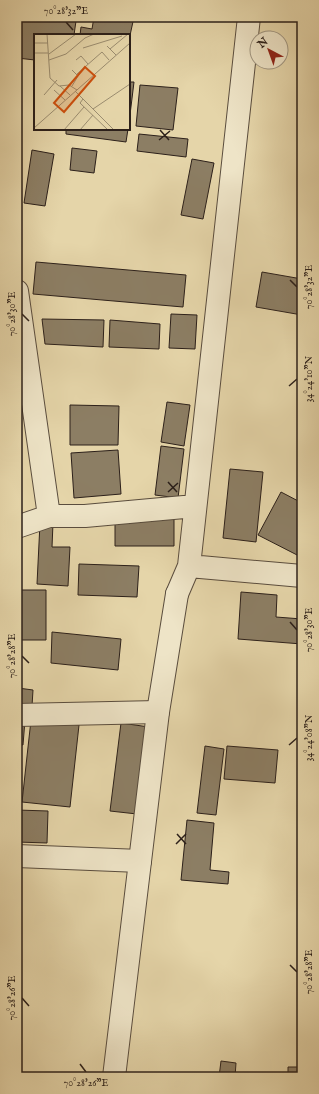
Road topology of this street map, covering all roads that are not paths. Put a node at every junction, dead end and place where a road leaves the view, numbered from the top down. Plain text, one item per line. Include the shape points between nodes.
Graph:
1 (250, 17) edge
2 (17, 291) edge
3 (195, 506) junction
4 (49, 516) junction
5 (17, 527) edge
6 (189, 566) junction
7 (302, 576) edge
8 (158, 712) junction
9 (17, 715) edge
10 (17, 856) edge
11 (140, 861) junction
12 (114, 1077) edge

1 - 3 street
2 - 4 street
3 - 4 street via 85,516
3 - 6 street
4 - 5 street
6 - 7 street
6 - 8 street via 177,594
8 - 9 street
8 - 11 street
10 - 11 street
11 - 12 street

